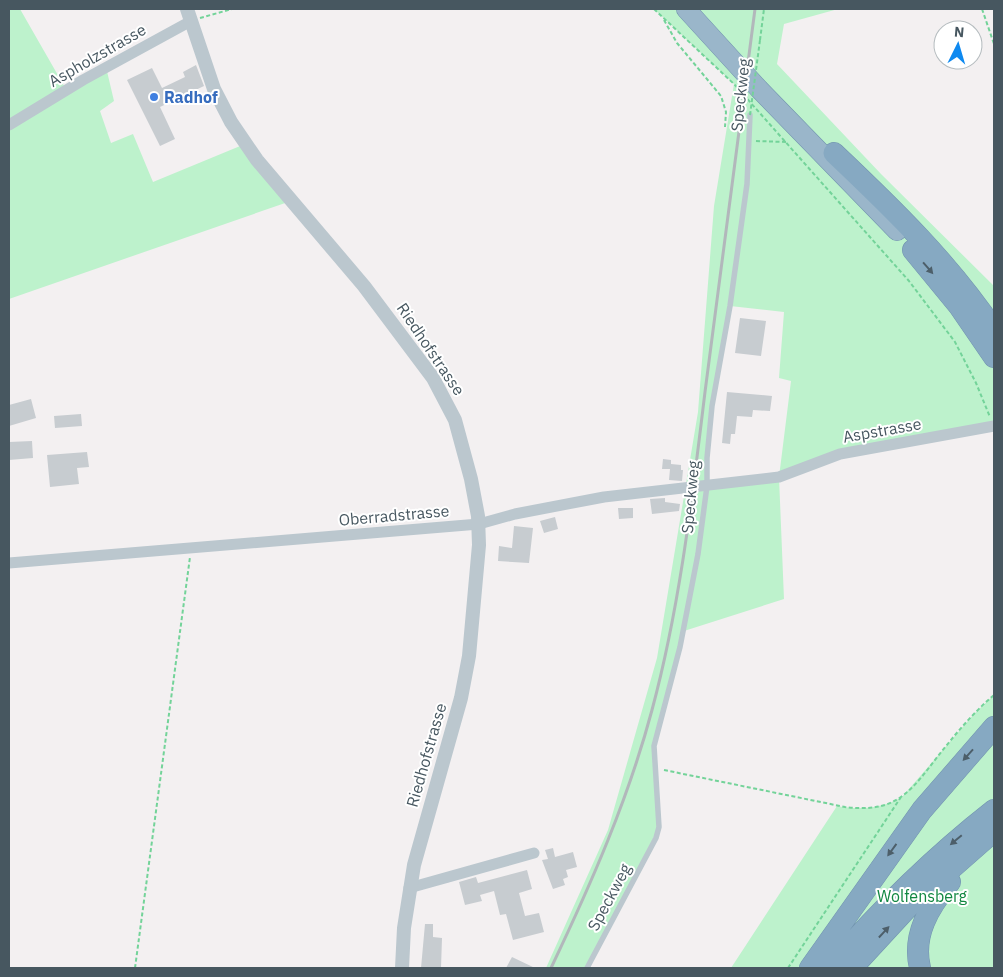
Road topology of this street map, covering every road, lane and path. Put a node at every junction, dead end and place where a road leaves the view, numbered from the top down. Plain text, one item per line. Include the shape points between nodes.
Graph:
1 (232, 9) edge
2 (654, 9) edge
3 (686, 9) edge
4 (694, 9) edge
5 (764, 9) edge
6 (982, 9) edge
7 (189, 15) edge
8 (662, 18) junction
9 (994, 44) edge
10 (750, 115) joint
11 (9, 125) edge
12 (725, 127) dead end
13 (758, 142) dead end
14 (786, 142) junction
15 (834, 152) joint
16 (897, 231) joint
17 (994, 330) edge
18 (994, 357) edge
19 (994, 426) edge
20 (779, 477) joint
21 (707, 486) junction
22 (479, 524) junction
23 (191, 548) junction
24 (9, 563) edge
25 (994, 694) edge
26 (994, 727) edge
27 (654, 767) junction
28 (902, 797) junction
29 (994, 810) edge
30 (992, 833) edge
31 (534, 853) dead end
32 (410, 888) junction
33 (135, 968) edge
34 (402, 968) edge
35 (587, 968) edge
36 (788, 968) edge
37 (810, 968) edge
38 (830, 968) edge
39 (852, 968) edge
40 (920, 968) edge

1 - 7 path
2 - 8 path
3 - 16 highway via 764,95
4 - 15 highway
5 - 10 path, Speckweg, bridge
6 - 9 path
7 - 11 street, Aspholzstrasse
7 - 22 street, Riedhofstrasse via 214,89 245,144 376,301 440,388 463,445
8 - 12 path via 684,52 721,96 726,112
8 - 14 path via 734,84
10 - 21 lane, Speckweg via 747,184 712,406
13 - 14 path
14 - 19 path via 887,255 942,324 971,372
15 - 17 highway via 923,240 961,284
16 -> 18 highway via 955,301
19 - 20 street, Aspstrasse via 840,454
20 - 21 street, Oberradstrasse
21 - 22 street, Oberradstrasse via 604,497
21 - 27 lane, Speckweg via 684,631 654,746
22 - 23 street, Oberradstrasse
22 - 32 street, Riedhofstrasse via 473,621 466,672 426,814
23 - 24 street, Oberradstrasse
23 - 33 path
25 - 28 path
26 -> 37 highway via 922,810
27 - 28 path via 845,807 873,808
27 - 35 lane, Speckweg via 660,818 656,838
28 - 36 path
29 -> 38 highway via 912,880
39 -> 30 highway via 917,899
30 - 40 highway via 927,914 918,940
31 - 32 street
32 - 34 street, Riedhofstrasse

